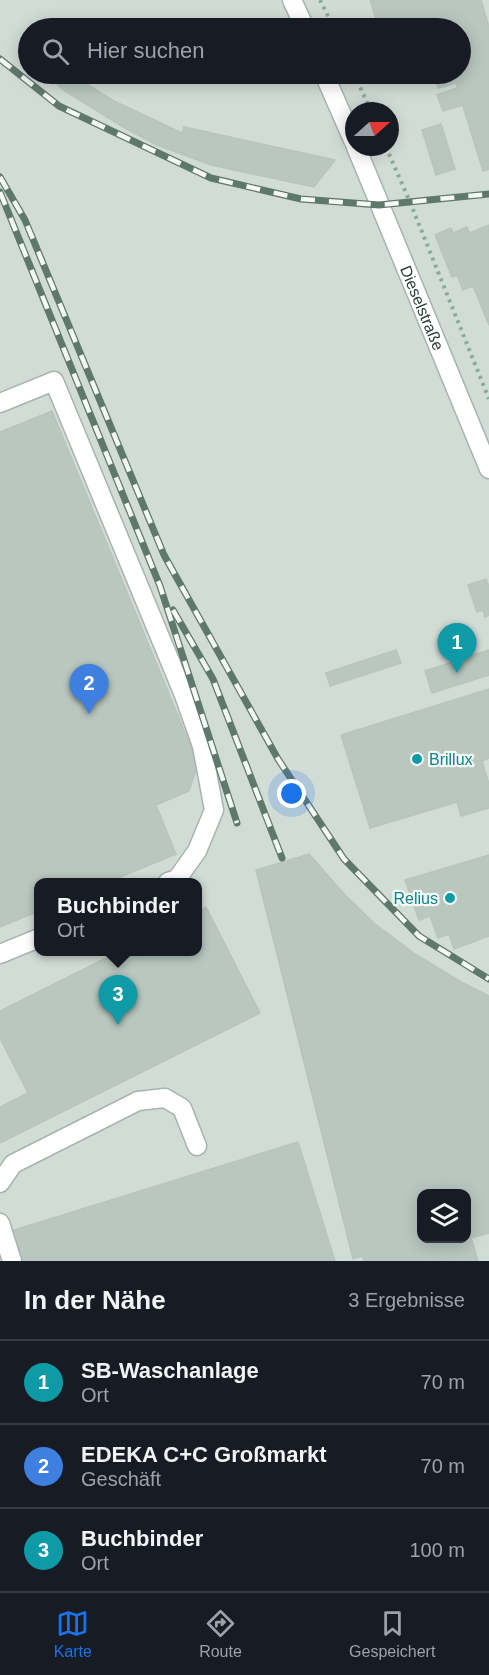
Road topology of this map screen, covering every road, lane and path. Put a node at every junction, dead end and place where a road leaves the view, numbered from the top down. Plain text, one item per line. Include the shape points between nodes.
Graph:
1 (292, 0) edge
2 (320, 0) edge
3 (300, 18) edge
4 (329, 18) edge
5 (328, 84) edge
6 (358, 84) edge
7 (366, 102) edge
8 (345, 122) edge
9 (360, 156) edge
10 (390, 156) edge
11 (489, 399) edge
12 (0, 403) edge
13 (489, 469) edge
14 (178, 878) edge
15 (34, 940) edge
16 (0, 954) edge
17 (197, 1146) dead end
18 (0, 1183) edge
19 (0, 1223) edge
20 (12, 1261) edge

1 - 3 street
2 - 4 path
5 - 8 street
6 - 7 path
9 - 13 street, Dieselstraße
10 - 11 path
12 - 14 street via 54,381 184,695 202,746 214,810 197,850
15 - 16 street
17 - 18 street via 182,1108 165,1098 138,1101 13,1164
19 - 20 street

